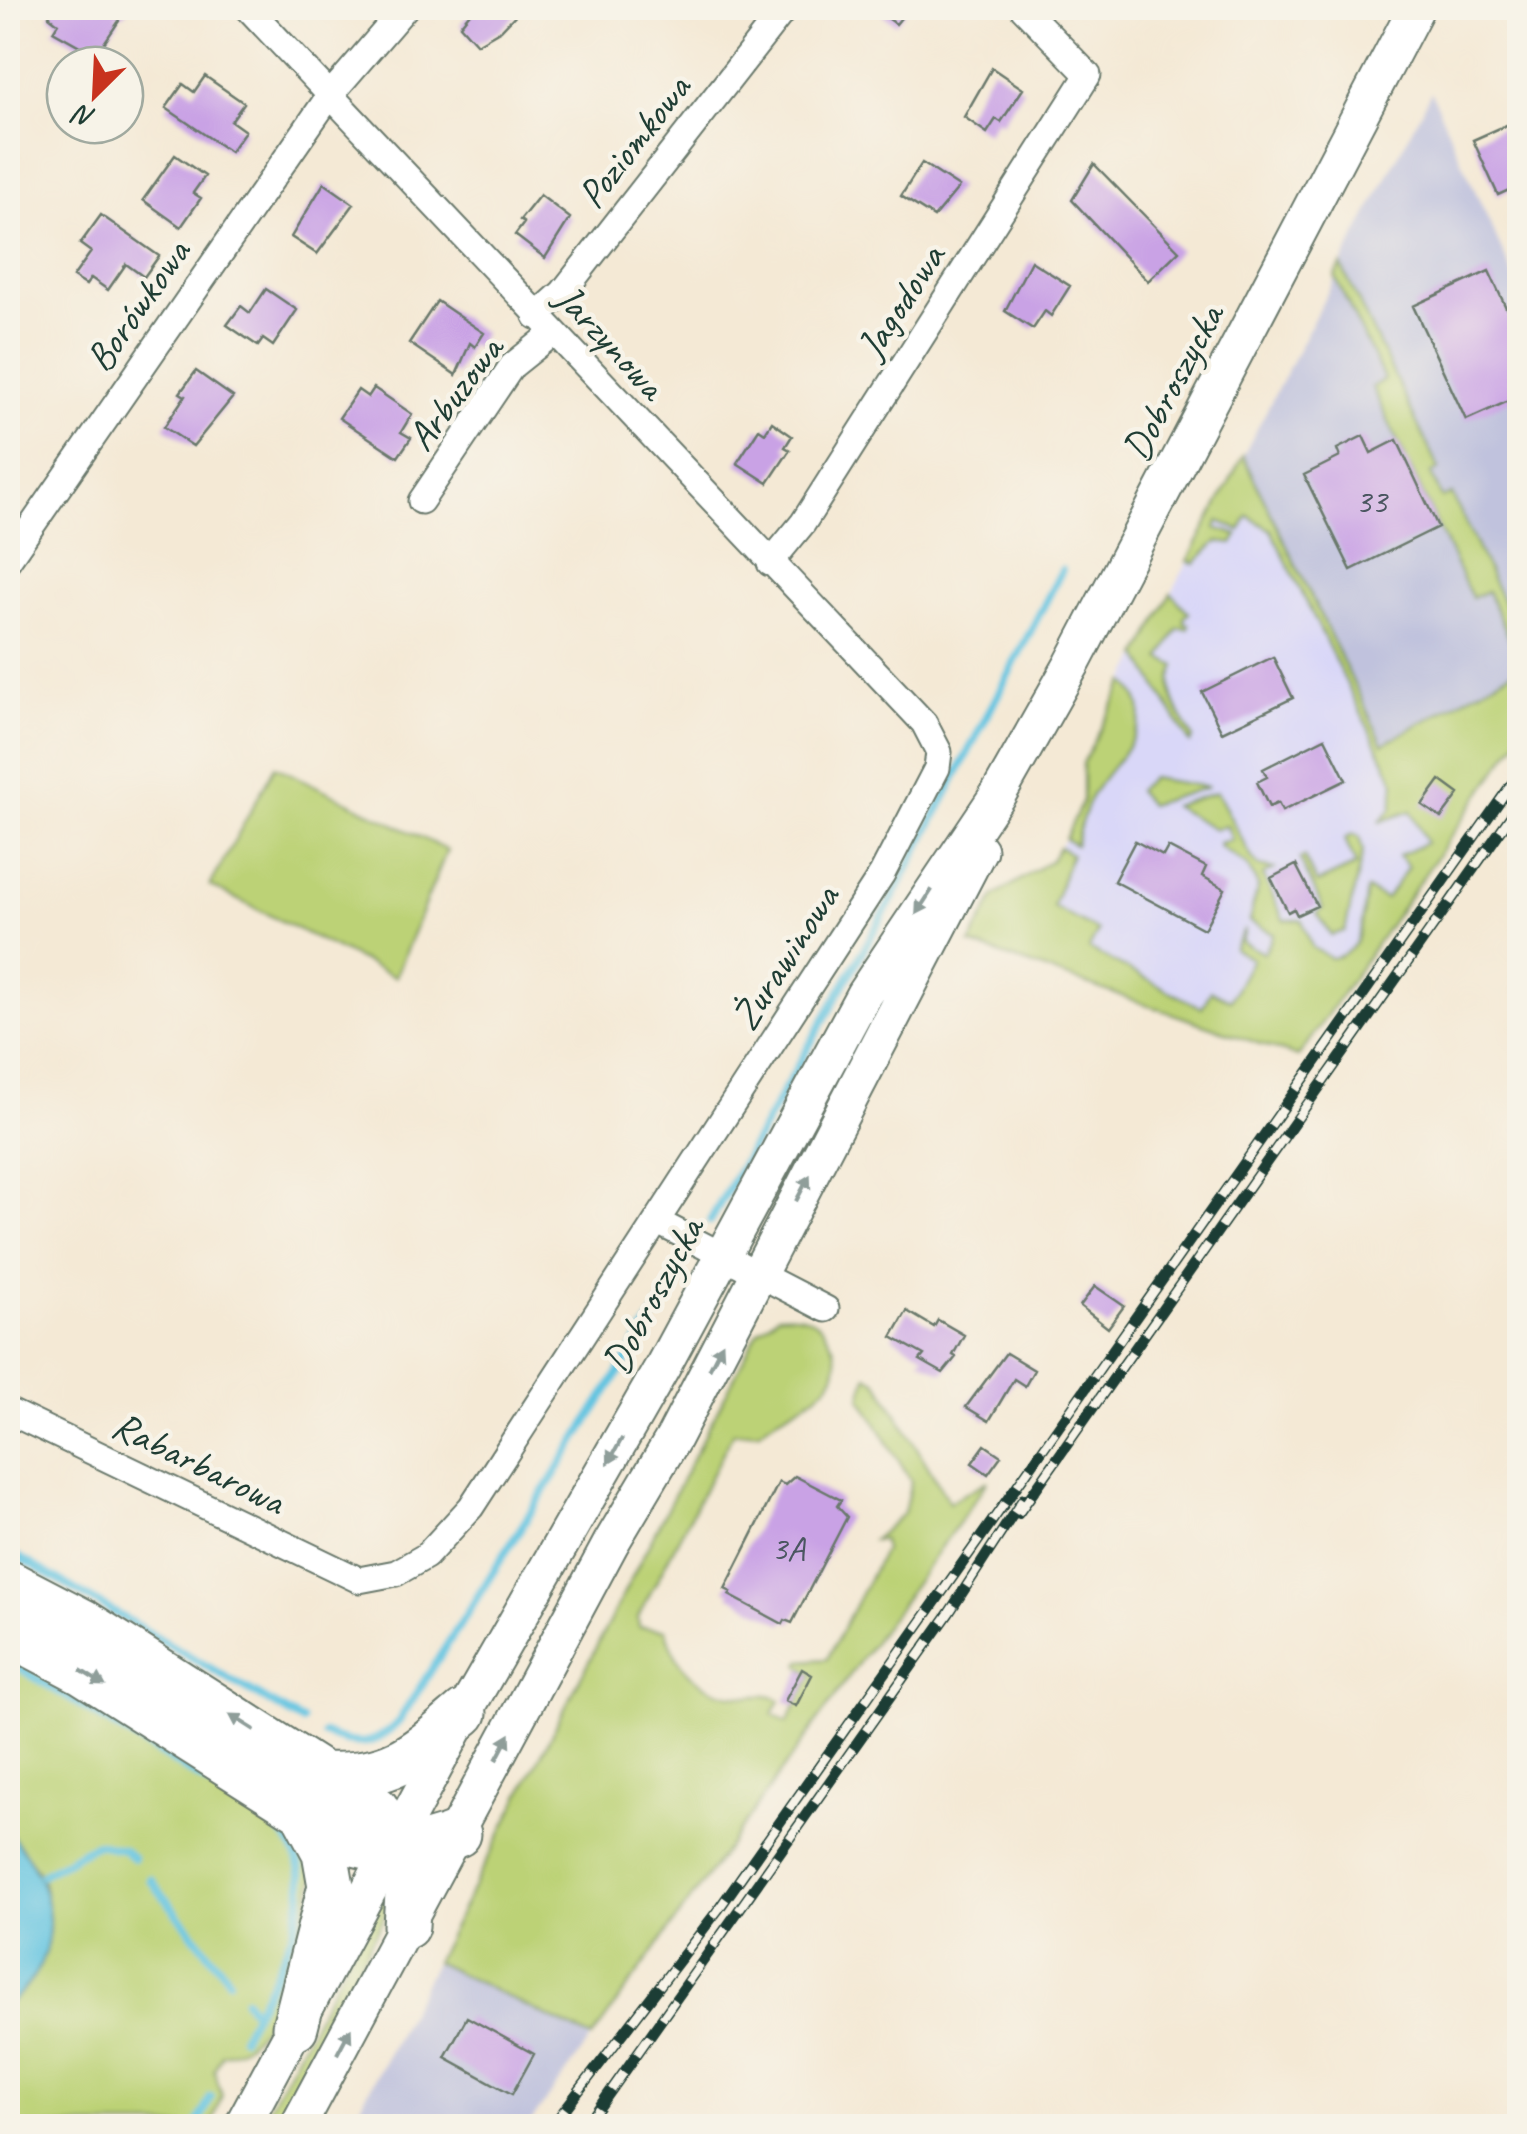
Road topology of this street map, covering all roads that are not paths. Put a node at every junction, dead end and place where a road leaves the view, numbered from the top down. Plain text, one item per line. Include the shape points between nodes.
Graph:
1 (248, 8) edge
2 (405, 8) edge
3 (785, 8) edge
4 (1023, 8) edge
5 (1416, 8) edge
6 (330, 94) junction
7 (544, 325) junction
8 (421, 501) dead end
9 (8, 560) edge
10 (770, 563) junction
11 (924, 723) joint
12 (999, 793) junction
13 (658, 1222) junction
14 (721, 1256) junction
15 (758, 1274) junction
16 (826, 1310) dead end
17 (8, 1411) edge
18 (359, 1580) joint
19 (8, 1582) edge
20 (8, 1632) edge
21 (464, 1713) junction
22 (314, 1794) junction
23 (458, 1834) junction
24 (393, 1846) junction
25 (406, 1926) junction
26 (295, 2027) junction
27 (242, 2126) edge
28 (298, 2126) edge

1 - 6 street, Jarzynowa
2 - 6 street, Borówkowa
3 - 7 street, Poziomkowa
4 - 10 street, Jagodowa via 1088,75 803,524
5 - 12 main road, Dobroszycka
6 - 7 street, Jarzynowa
6 - 9 street, Borówkowa
7 - 8 street, Arbuzowa
7 - 10 street, Jarzynowa
10 - 11 street, Jarzynowa
11 - 13 street, Żurawinowa via 939,752 933,781 882,874
12 -> 14 main road, Dobroszycka via 864,994
15 -> 12 main road, Dobroszycka via 975,862
13 - 14 street
13 - 18 street, Żurawinowa via 471,1507 426,1556 396,1573
14 - 15 street
14 -> 21 main road, Dobroszycka
15 - 16 street, Dobroszycka
23 -> 15 main road, Dobroszycka
17 - 18 street, Rabarbarowa
22 -> 19 highway via 83,1622
20 -> 22 highway
21 - 22 highway via 411,1759
21 - 24 main road, Dobroszycka
22 - 24 highway via 362,1846
22 - 26 highway via 331,1886
23 - 24 highway
23 - 25 main road, Dobroszycka
24 - 25 highway via 408,1893
24 - 26 main road, Dobroszycka
28 -> 25 main road, Dobroszycka
26 - 27 main road, Dobroszycka

